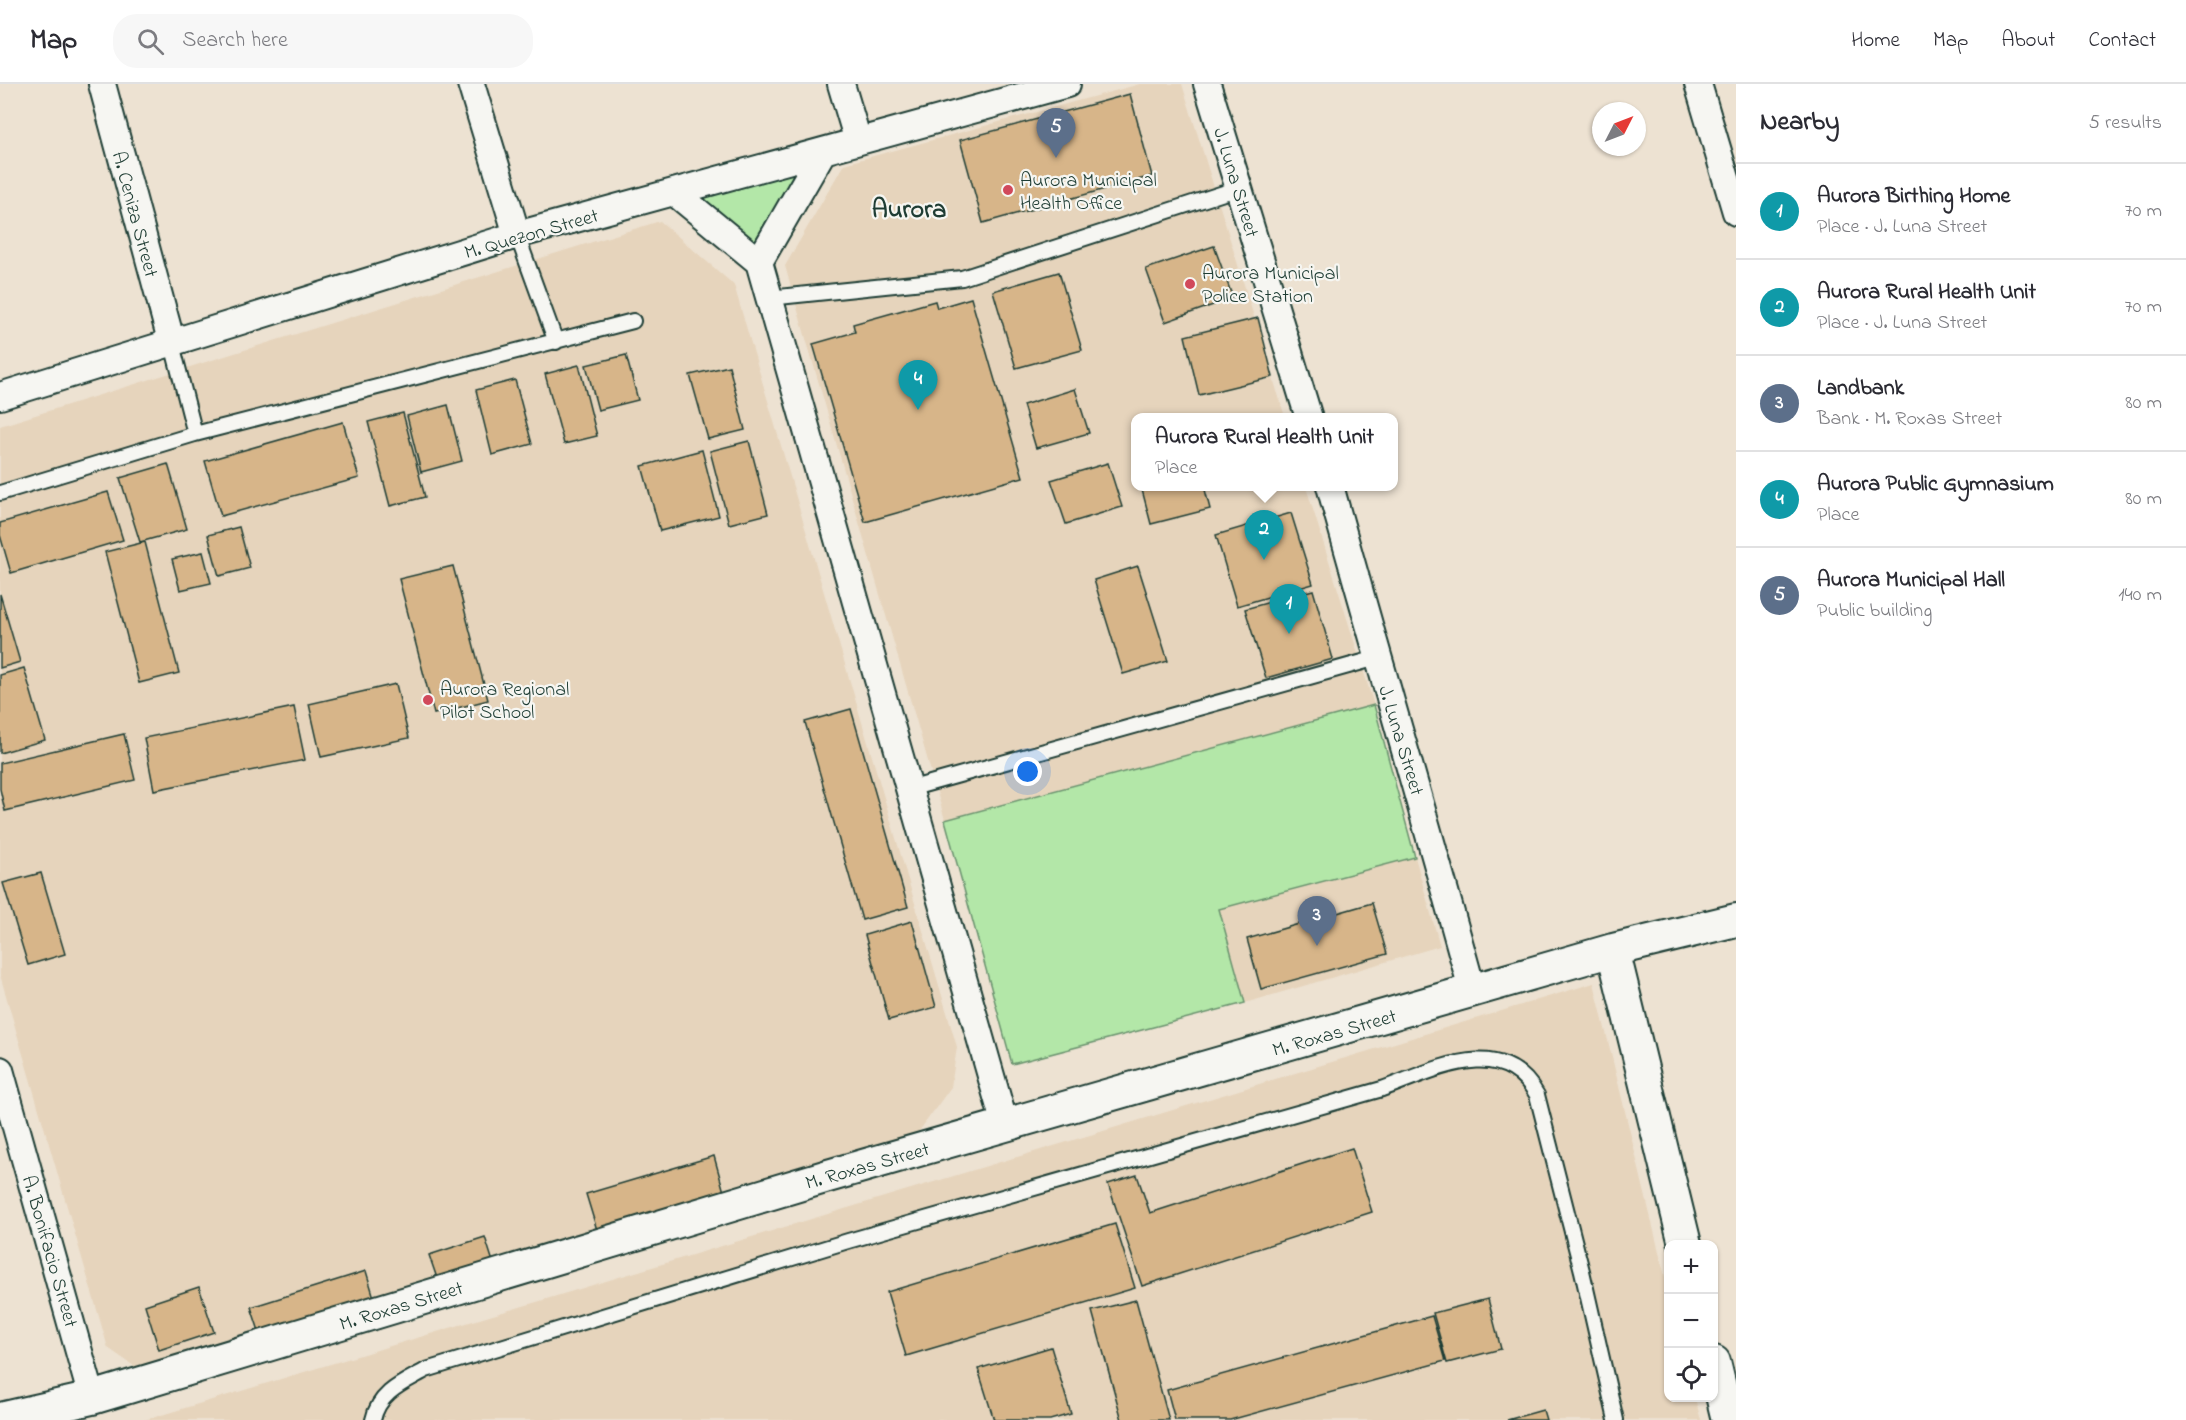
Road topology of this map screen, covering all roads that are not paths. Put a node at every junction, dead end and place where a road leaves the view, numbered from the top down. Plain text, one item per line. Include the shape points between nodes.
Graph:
1 (102, 84) edge
2 (471, 84) edge
3 (841, 84) edge
4 (1067, 84) edge
5 (1207, 84) edge
6 (1698, 84) edge
7 (858, 141) junction
8 (824, 151) junction
9 (1239, 188) junction
10 (674, 192) junction
11 (1736, 213) edge
12 (517, 235) junction
13 (759, 262) junction
14 (769, 298) junction
15 (633, 321) dead end
16 (556, 342) junction
17 (172, 344) junction
18 (0, 396) edge
19 (1308, 413) edge
20 (195, 434) junction
21 (1331, 491) edge
22 (0, 493) edge
23 (1377, 658) junction
24 (909, 789) junction
25 (1736, 920) edge
26 (1613, 950) junction
27 (1473, 993) junction
28 (0, 1070) edge
29 (1005, 1125) junction
30 (1684, 1240) edge
31 (1718, 1381) edge
32 (92, 1398) junction
33 (16, 1418) edge
34 (373, 1420) edge
35 (1616, 1420) edge
36 (1728, 1420) edge

1 - 17 street, A. Ceniza Street
2 - 12 street
3 - 7 street
4 - 7 street, M. Quezon Street
5 - 9 street, J. Luna Street
6 - 11 street
7 - 8 street, M. Quezon Street
8 - 10 street, M. Quezon Street
8 - 13 street
9 - 14 lane via 962,278
9 - 19 street, J. Luna Street
10 - 12 street, M. Quezon Street
10 - 13 street
12 - 16 lane
12 - 17 street, M. Quezon Street
13 - 14 street
14 - 24 street
15 - 16 lane
16 - 20 lane
17 - 18 street, M. Quezon Street
17 - 20 lane
20 - 22 lane
21 - 23 street, J. Luna Street
23 - 24 lane
23 - 27 street, J. Luna Street via 1430,832
24 - 29 street
25 - 26 street, M. Roxas Street
26 - 27 street, M. Roxas Street
26 - 30 street
27 - 29 street, M. Roxas Street
28 - 32 street, A. Bonifacio Street
29 - 32 street, M. Roxas Street
31 - 36 street
32 - 33 street, M. Roxas Street
34 - 35 lane via 388,1391 426,1370 848,1241 1382,1089 1449,1065 1490,1059 1508,1065 1528,1079 1537,1095

